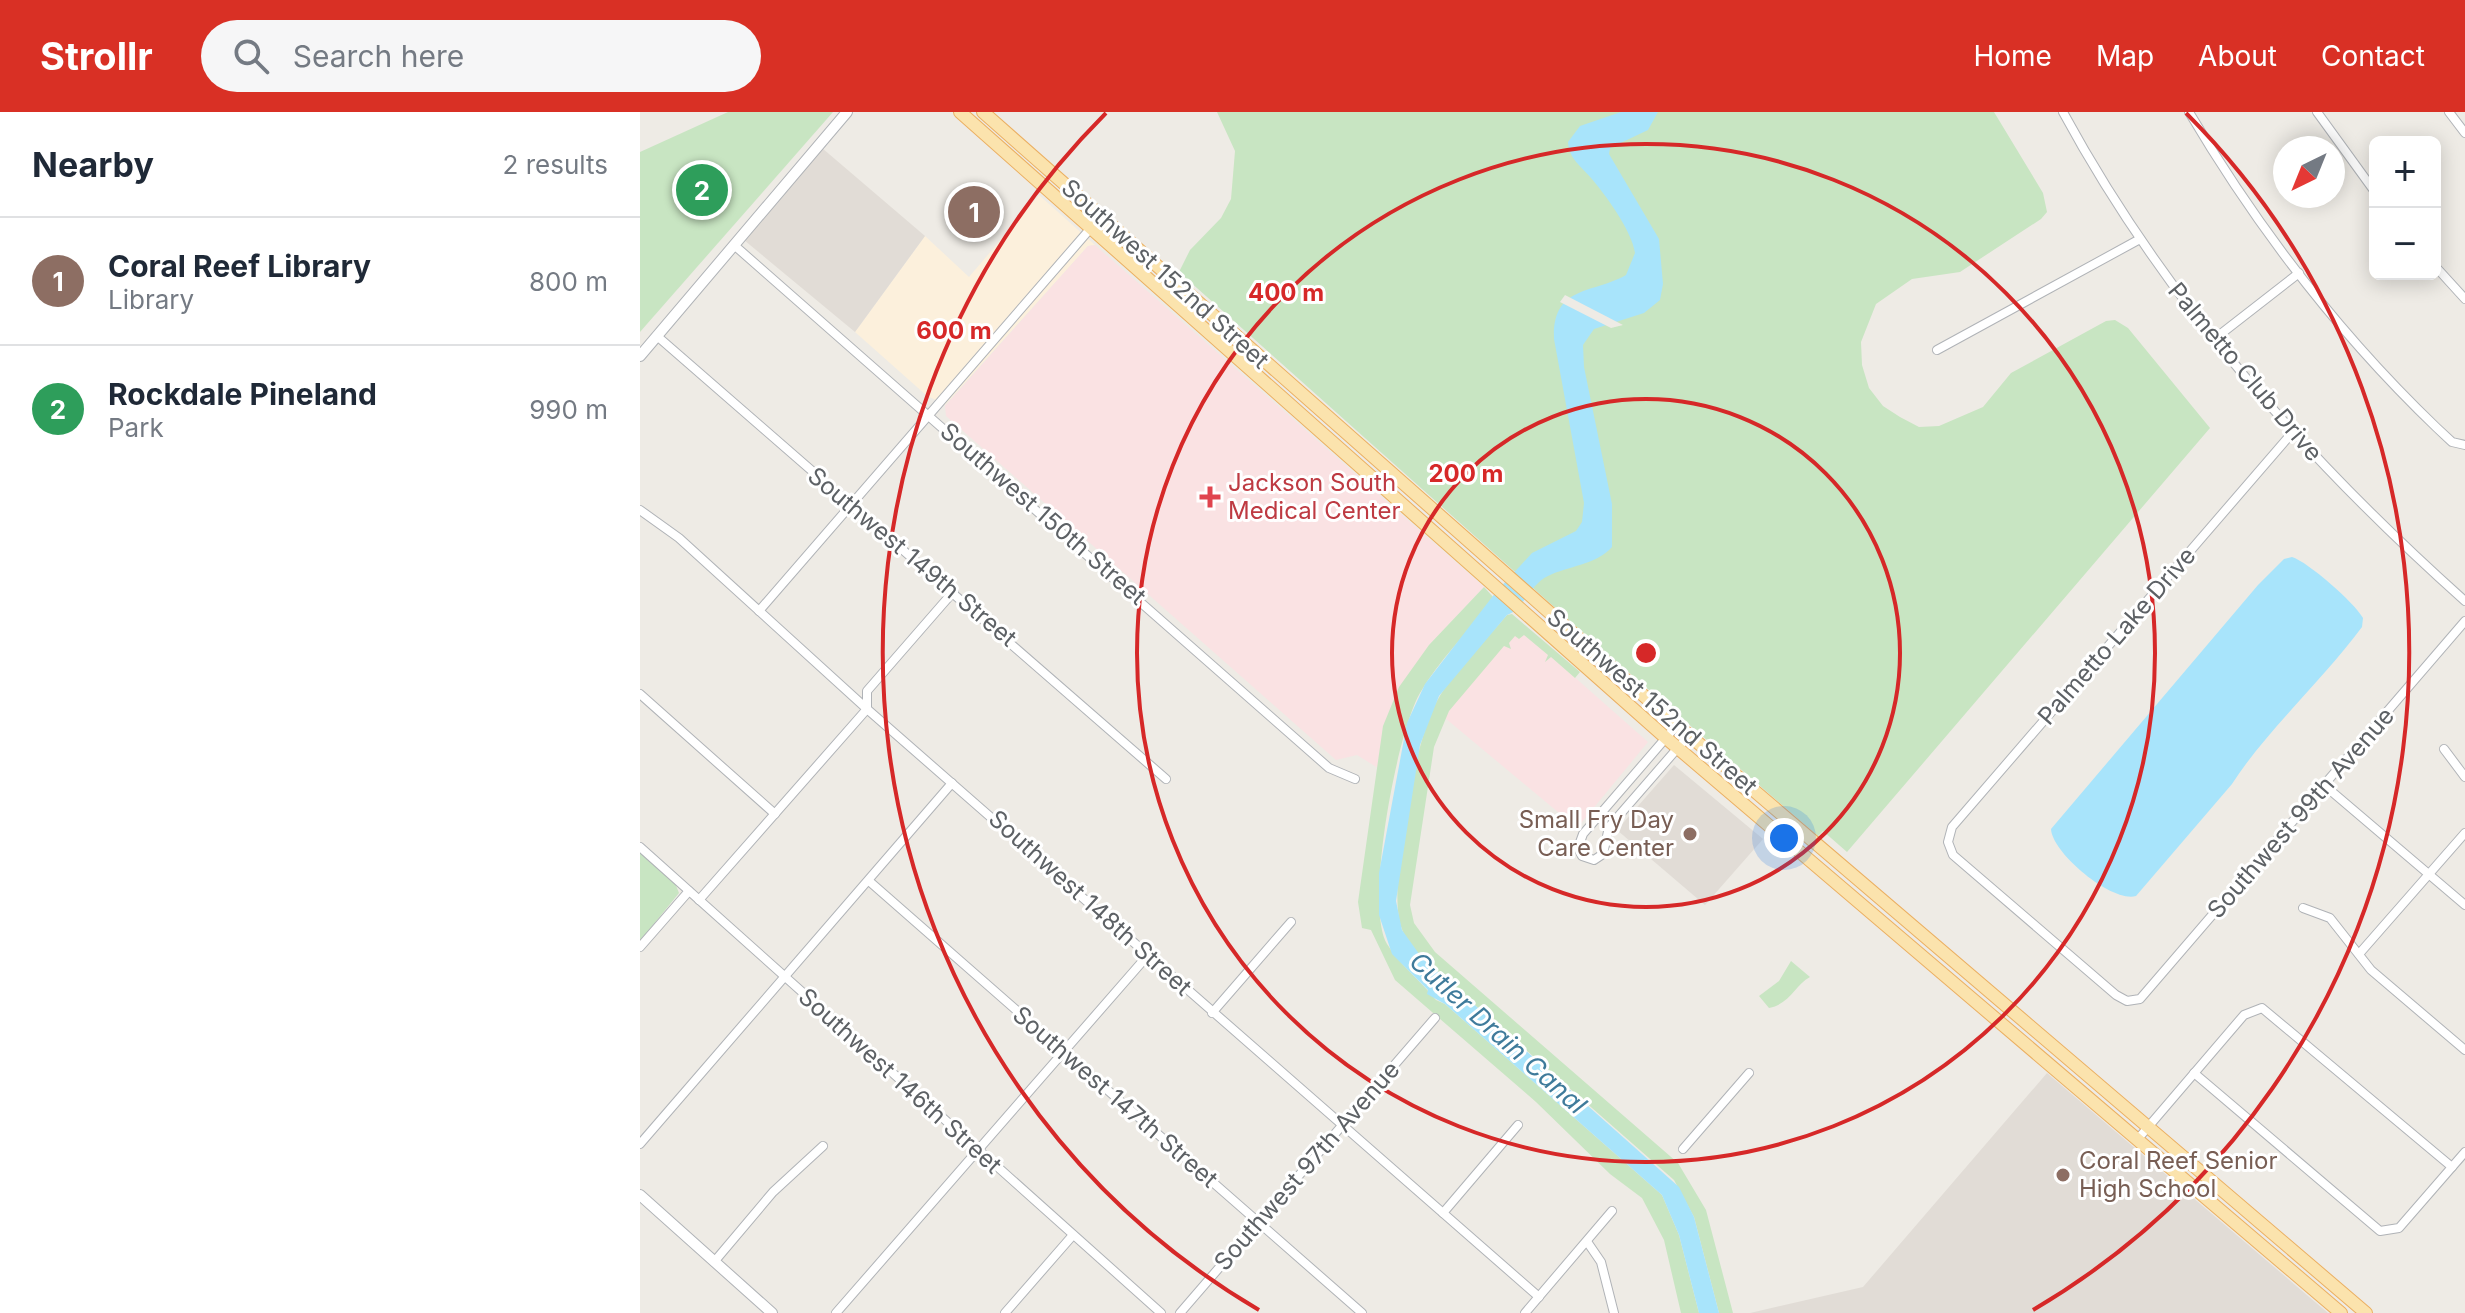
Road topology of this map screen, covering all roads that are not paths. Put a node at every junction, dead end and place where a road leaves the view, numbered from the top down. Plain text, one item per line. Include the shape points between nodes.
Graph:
1 (847, 112) edge
2 (960, 112) edge
3 (983, 112) edge
4 (2063, 112) edge
5 (2189, 112) edge
6 (2317, 112) edge
7 (2449, 112) edge
8 (997, 124) junction
9 (979, 129) junction
10 (2465, 133) edge
11 (2369, 184) edge
12 (1098, 214) junction
13 (1090, 229) junction
14 (2140, 239) junction
15 (734, 245) junction
16 (2299, 273) junction
17 (2441, 273) edge
18 (2465, 299) edge
19 (657, 336) junction
20 (2213, 340) junction
21 (1937, 350) dead end
22 (640, 356) edge
23 (930, 415) junction
24 (2292, 433) junction
25 (2465, 445) edge
26 (849, 506) junction
27 (640, 510) edge
28 (954, 591) junction
29 (2465, 601) edge
30 (759, 611) junction
31 (2465, 621) edge
32 (640, 694) edge
33 (867, 709) junction
34 (1677, 725) junction
35 (1689, 735) junction
36 (1666, 738) junction
37 (1678, 748) junction
38 (2444, 749) dead end
39 (2465, 777) edge
40 (1166, 779) dead end
41 (1355, 779) dead end
42 (952, 783) junction
43 (2324, 785) junction
44 (775, 814) junction
45 (2465, 833) edge
46 (640, 847) edge
47 (2430, 875) junction
48 (869, 881) junction
49 (689, 891) junction
50 (699, 900) junction
51 (2465, 905) edge
52 (2303, 908) dead end
53 (1291, 922) dead end
54 (640, 947) edge
55 (2359, 954) junction
56 (1148, 955) junction
57 (785, 977) junction
58 (2135, 1001) joint
59 (1212, 1013) junction
60 (1435, 1018) dead end
61 (2465, 1050) edge
62 (1063, 1051) junction
63 (1749, 1073) dead end
64 (2194, 1073) junction
65 (1518, 1125) dead end
66 (1341, 1126) junction
67 (2147, 1128) junction
68 (2137, 1140) junction
69 (640, 1144) edge
70 (823, 1146) dead end
71 (1683, 1149) dead end
72 (978, 1150) junction
73 (2465, 1152) edge
74 (2452, 1167) junction
75 (640, 1195) edge
76 (1612, 1211) dead end
77 (1443, 1213) junction
78 (1257, 1223) junction
79 (1073, 1235) junction
80 (1588, 1243) junction
81 (714, 1262) junction
82 (1539, 1297) junction
83 (772, 1313) edge
84 (836, 1313) edge
85 (1005, 1313) edge
86 (1161, 1313) edge
87 (1180, 1313) edge
88 (1362, 1313) edge
89 (1525, 1313) edge
90 (1614, 1313) edge
91 (2341, 1313) edge
92 (2366, 1313) edge

1 - 15 street
2 - 9 main road, Southwest 152nd Street
3 - 8 main road, Southwest 152nd Street
4 - 14 street, Palmetto Club Drive
5 - 16 street
6 - 11 street
7 - 10 street
8 - 9 main road
8 - 12 main road, Southwest 152nd Street
9 - 13 main road, Southwest 152nd Street
12 - 13 street
12 - 34 main road, Southwest 152nd Street
13 - 23 street
13 - 36 main road, Southwest 152nd Street
14 - 20 street, Palmetto Club Drive
14 - 21 street
15 - 19 street
15 - 23 street, Southwest 150th Street
16 - 20 street
16 - 25 street via 2405,395 2452,442
17 - 18 street
19 - 22 street
19 - 26 street, Southwest 149th Street
20 - 24 street, Palmetto Club Drive
23 - 26 street
23 - 41 street, Southwest 150th Street via 1329,768
24 - 29 street, Palmetto Club Drive
24 - 58 street, Palmetto Lake Drive via 1952,827 1948,842 1957,860 2116,995
26 - 28 street, Southwest 149th Street
26 - 30 street
27 - 30 street, Southwest 148th Street via 673,532
28 - 33 street via 867,691
28 - 40 street, Southwest 149th Street
30 - 33 street, Southwest 148th Street
31 - 43 street, Southwest 99th Avenue
32 - 44 street
33 - 42 street, Southwest 148th Street
33 - 44 street
34 - 35 main road, Southwest 152nd Street
34 - 36 street
35 - 37 street
35 - 67 main road, Southwest 152nd Street
36 - 37 main road, Southwest 152nd Street
36 - 37 street via 1583,834 1578,848 1582,856 1594,860 1603,854 1609,827
37 - 68 main road, Southwest 152nd Street
38 - 39 street
42 - 48 street
42 - 56 street, Southwest 148th Street
43 - 47 street
43 - 58 street, Southwest 99th Avenue via 2144,997
44 - 50 street
45 - 47 street
46 - 49 street, Southwest 146th Street
47 - 51 street
47 - 55 street
48 - 57 street
48 - 62 street, Southwest 147th Street
49 - 50 street, Southwest 146th Street
49 - 54 street
50 - 57 street, Southwest 146th Street
52 - 55 street via 2325,914
53 - 59 street
55 - 61 street
56 - 59 street, Southwest 148th Street
56 - 62 street
57 - 69 street
57 - 72 street, Southwest 146th Street
59 - 66 street, Southwest 148th Street
60 - 66 street, Southwest 97th Avenue
62 - 72 street
62 - 78 street, Southwest 147th Street
63 - 71 street
64 - 67 street
64 - 74 street via 2244,1015 2255,1008 2272,1013
64 - 74 street via 2377,1230 2399,1228
65 - 77 street
66 - 77 street, Southwest 148th Street
66 - 78 street, Southwest 97th Avenue
67 - 68 street
67 - 92 main road, Southwest 152nd Street
68 - 91 main road, Southwest 152nd Street
70 - 81 street via 773,1192
72 - 79 street, Southwest 146th Street
72 - 84 street
73 - 74 street
75 - 81 street
76 - 80 street
77 - 82 street, Southwest 148th Street
78 - 87 street, Southwest 97th Avenue
78 - 88 street, Southwest 147th Street
79 - 85 street
79 - 86 street, Southwest 146th Street
80 - 82 street
80 - 90 street via 1601,1262
81 - 83 street
82 - 89 street

